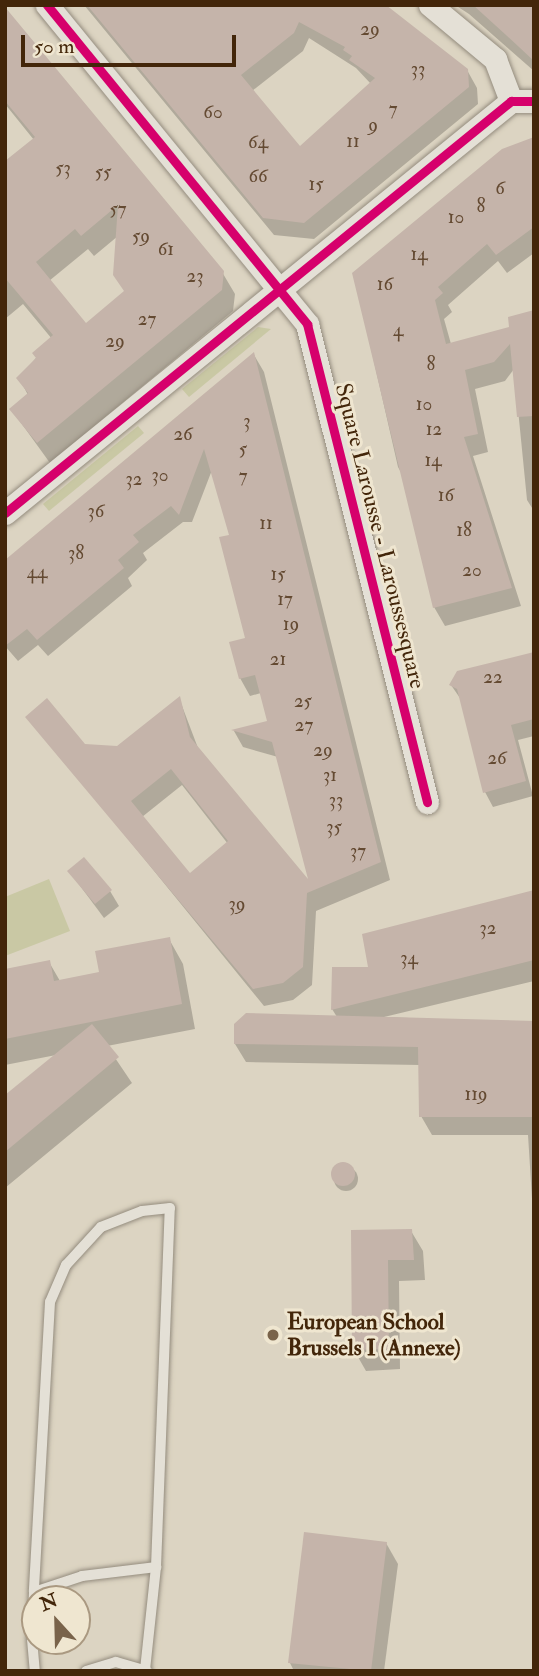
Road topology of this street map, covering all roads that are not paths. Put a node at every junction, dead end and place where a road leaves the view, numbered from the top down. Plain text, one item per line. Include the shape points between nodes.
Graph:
1 (47, 5) edge
2 (430, 5) edge
3 (522, 101) edge
4 (279, 286) junction
5 (5, 513) edge
6 (426, 802) dead end
7 (156, 1567) junction
8 (34, 1585) edge
9 (55, 1585) edge
10 (146, 1670) edge
11 (86, 1671) edge

1 - 4 street, Square Larousse - Laroussesquare
2 - 3 street via 495,59
3 - 4 street
4 - 5 street
4 - 6 street, Square Larousse - Laroussesquare via 307,324
7 - 8 lane via 170,1208 142,1210 101,1227 66,1265 50,1302
7 - 9 lane via 82,1576
7 - 10 lane
10 - 11 lane via 116,1661

